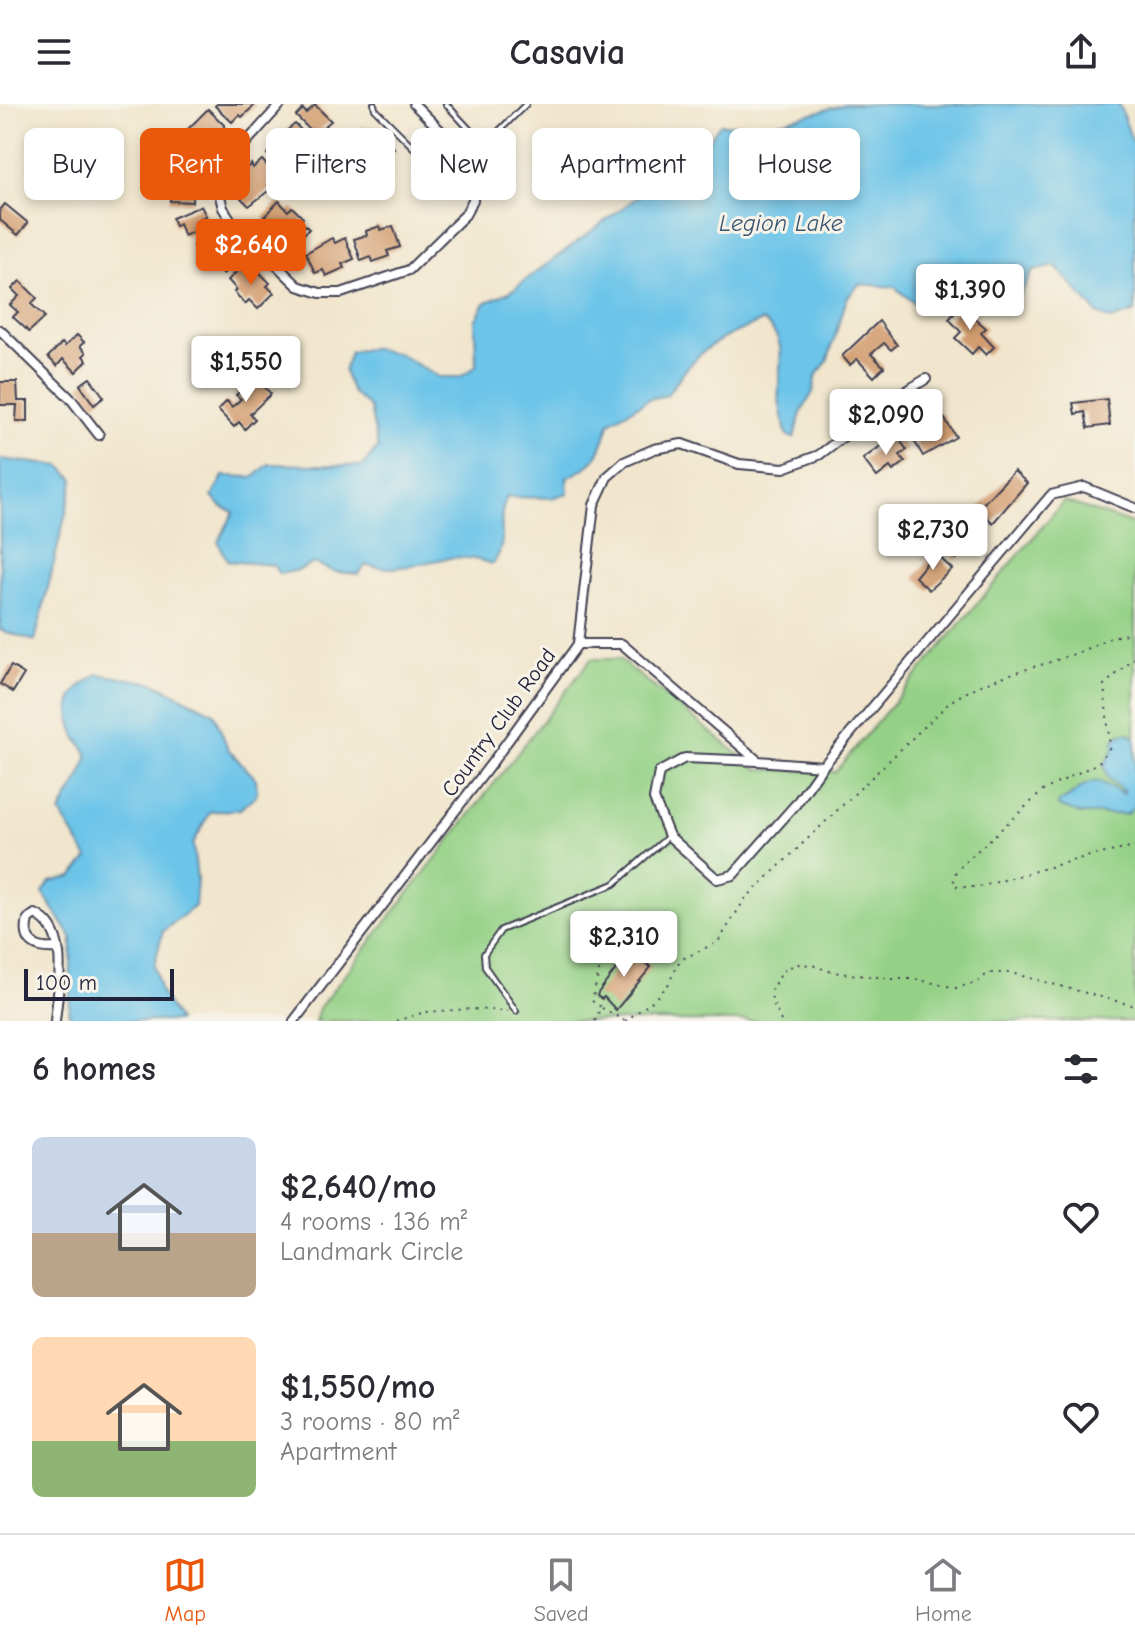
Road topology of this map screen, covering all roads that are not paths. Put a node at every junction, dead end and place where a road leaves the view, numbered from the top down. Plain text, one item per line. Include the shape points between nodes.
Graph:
1 (281, 104) edge
2 (374, 104) edge
3 (414, 104) edge
4 (446, 104) edge
5 (526, 104) edge
6 (438, 128) edge
7 (468, 128) edge
8 (501, 128) edge
9 (411, 145) edge
10 (473, 200) edge
11 (0, 330) edge
12 (926, 379) dead end
13 (99, 435) dead end
14 (1135, 508) edge
15 (578, 644) junction
16 (758, 761) junction
17 (823, 766) junction
18 (669, 836) junction
19 (57, 948) junction
20 (516, 1011) road end
21 (55, 1021) edge
22 (294, 1021) edge

1 - 10 street via 223,168 218,189 232,222 298,286 341,293 409,270 465,215
2 - 9 lane
3 - 6 street
4 - 7 lane
5 - 8 lane
11 - 13 street via 71,399
12 - 15 street via 819,455 784,468 739,464 682,444 624,462 607,477 594,505
14 - 17 street via 1084,487 1051,495
15 - 16 street, Country Club Road via 622,644
15 - 22 street, Country Club Road
16 - 17 street
16 - 18 street via 685,758 659,772 654,799
17 - 18 street via 733,875 717,879
18 - 20 lane via 614,884 501,930 484,954 485,967
19 - 19 street via 46,919 35,914 28,919 27,937 35,947
19 - 21 street

